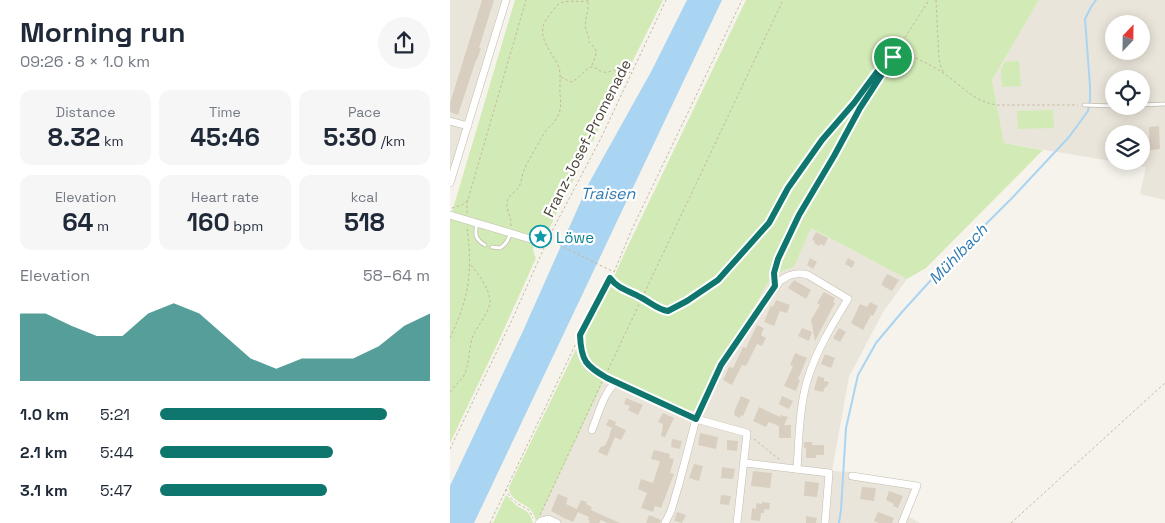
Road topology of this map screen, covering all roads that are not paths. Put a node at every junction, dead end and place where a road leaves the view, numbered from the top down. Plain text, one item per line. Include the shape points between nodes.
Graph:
1 (506, 0) edge
2 (1165, 104) edge
3 (1084, 105) road end
4 (1150, 105) edge
5 (1105, 106) edge
6 (450, 121) edge
7 (468, 126) junction
8 (450, 152) edge
9 (459, 154) junction
10 (450, 183) edge
11 (450, 215) edge
12 (477, 222) junction
13 (510, 232) junction
14 (549, 241) road end
15 (484, 245) dead end
16 (492, 247) dead end
17 (588, 366) road end
18 (616, 382) junction
19 (696, 419) junction
20 (592, 430) dead end
21 (745, 463) junction
22 (793, 468) junction
23 (852, 476) dead end
24 (539, 520) edge
25 (558, 523) edge
26 (665, 523) edge
27 (737, 523) edge
28 (824, 523) edge
29 (902, 523) edge

1 - 7 street
2 - 4 lane
3 - 5 lane
6 - 7 street
7 - 9 street
8 - 9 street
9 - 10 street
11 - 12 street
12 - 13 street
12 - 15 lane via 476,238
13 - 14 street via 537,241
13 - 16 lane via 506,245
17 - 18 street
18 - 19 street
18 - 20 street via 608,392
19 - 21 street via 747,434
19 - 22 street via 721,365 775,286 789,275 808,275 848,299 824,339 807,381
19 - 26 street
21 - 22 street
21 - 27 street
22 - 28 street via 829,473
23 - 29 street via 917,486
24 - 25 street

